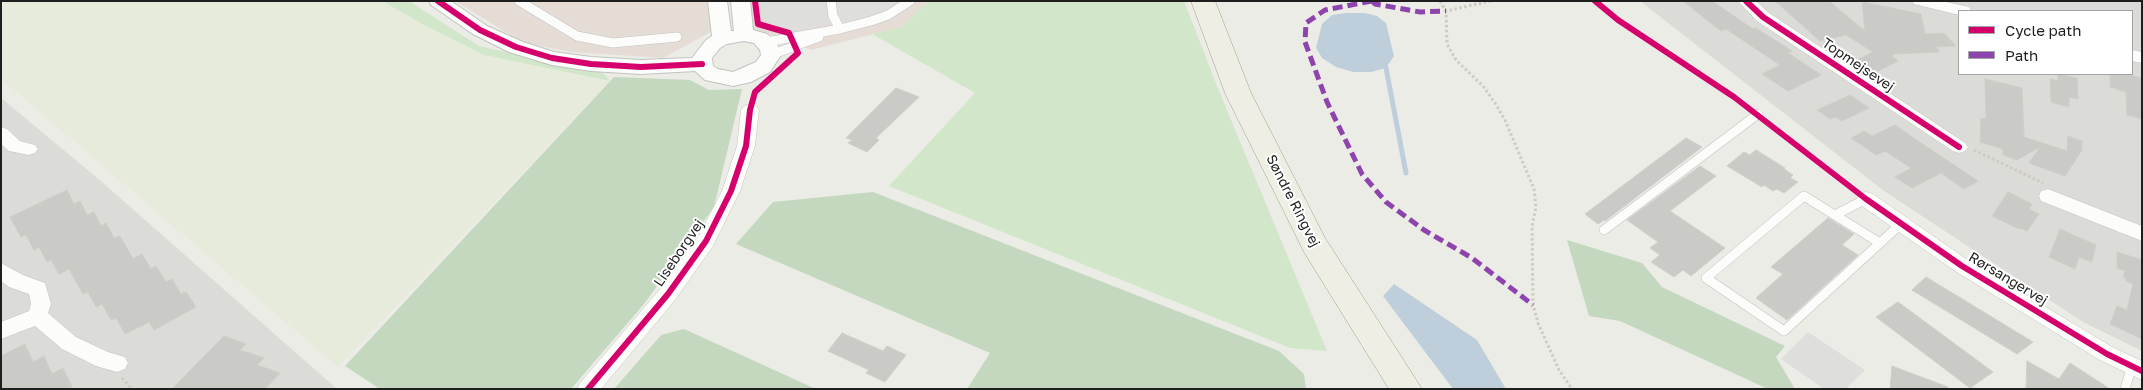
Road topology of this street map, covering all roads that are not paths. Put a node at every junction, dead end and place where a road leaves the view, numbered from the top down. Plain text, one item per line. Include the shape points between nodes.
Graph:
1 (438, 1) edge
2 (519, 1) edge
3 (717, 1) edge
4 (740, 1) edge
5 (831, 1) edge
6 (910, 1) edge
7 (1203, 1) edge
8 (1746, 1) edge
9 (1920, 1) edge
10 (1959, 10) edge
11 (840, 29) junction
12 (744, 35) junction
13 (678, 37) dead end
14 (722, 39) junction
15 (768, 48) junction
16 (702, 64) junction
17 (750, 110) dead end
18 (1758, 114) dead end
19 (1, 133) edge
20 (1959, 147) road end
21 (29, 149) dead end
22 (2048, 196) road end
23 (1866, 199) joint
24 (1834, 215) junction
25 (1902, 223) junction
26 (1604, 230) dead end
27 (2142, 234) edge
28 (1880, 243) junction
29 (1, 271) edge
30 (37, 316) junction
31 (1, 331) edge
32 (117, 363) dead end
33 (2137, 369) edge
34 (588, 389) edge
35 (1406, 389) edge
36 (2126, 389) edge

1 - 16 street via 480,30 516,47 552,58 641,68
2 - 13 lane via 577,36 613,43
3 - 14 street
4 - 12 street
5 - 11 lane
6 - 11 lane via 888,15
7 - 35 main road, Søndre Ringvej via 1238,93 1314,244
8 - 20 street, Topmejsevej via 1763,17
9 - 10 street
11 - 15 lane
11 - 15 lane
12 - 14 street
12 - 15 street via 753,36
14 - 16 street via 706,50
15 - 16 street via 768,61 755,73 733,79 712,75
17 - 34 street, Liseborgvej via 746,146 731,191 706,241 668,294
18 - 26 lane
19 - 21 street via 15,147
22 - 27 street
23 - 24 lane
23 - 25 street, Rørsangervej
24 - 28 lane
24 - 28 lane via 1804,196 1706,278 1784,331
25 - 28 lane
25 - 33 street, Rørsangervej via 1962,266
29 - 30 street via 38,289 41,304
30 - 31 street
30 - 32 street via 69,343
33 - 36 lane

